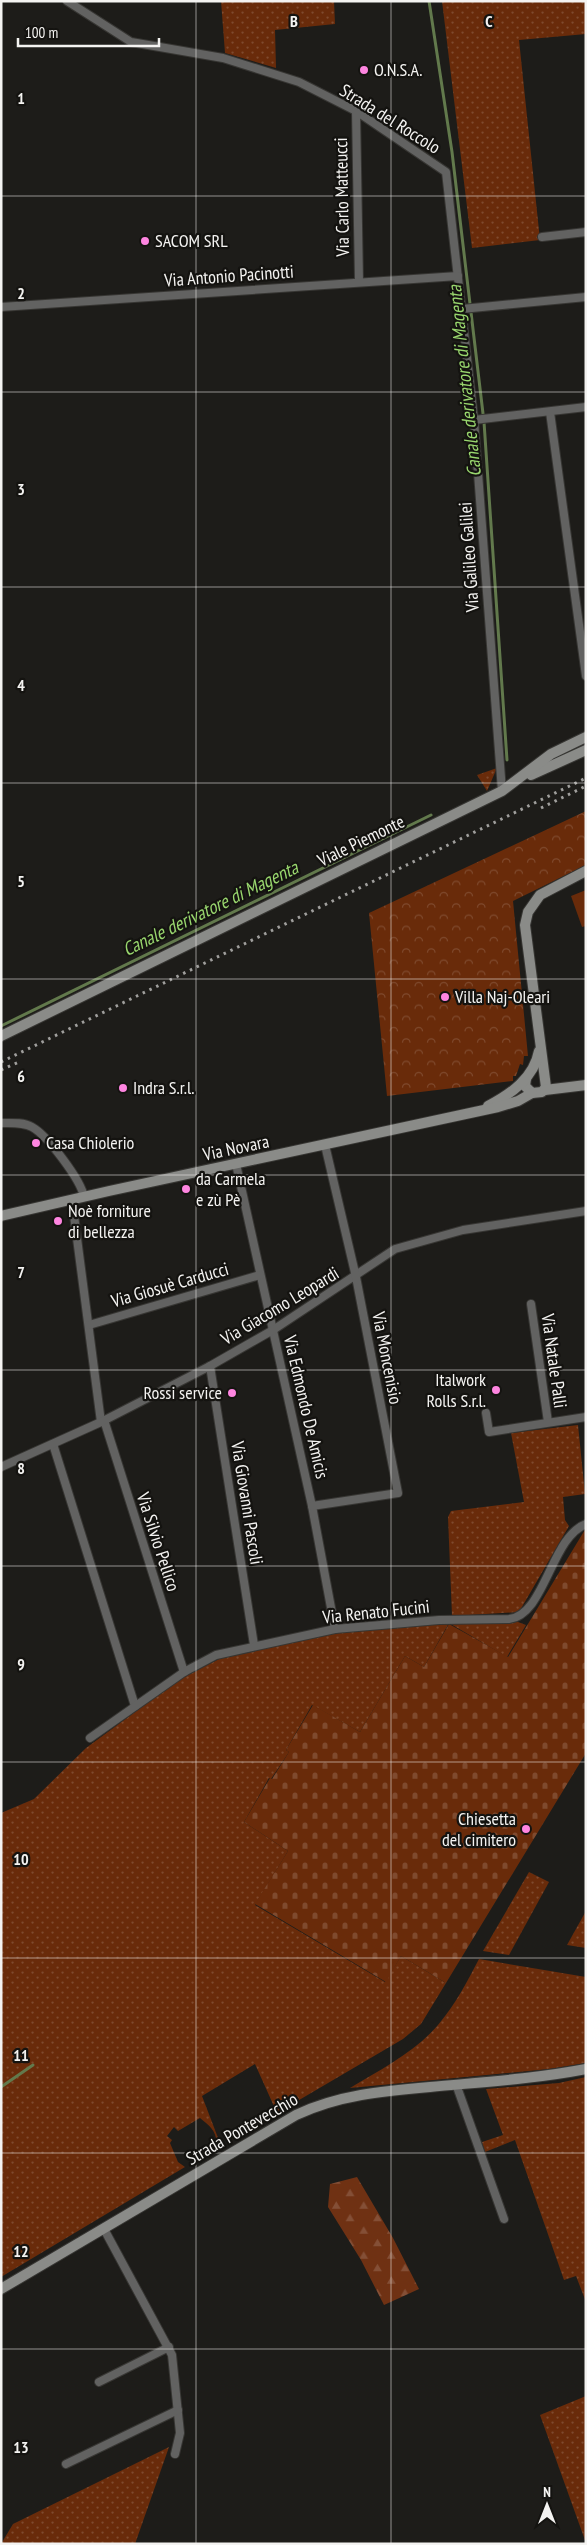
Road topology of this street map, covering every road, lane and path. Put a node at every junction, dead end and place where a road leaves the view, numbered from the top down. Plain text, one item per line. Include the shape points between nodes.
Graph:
1 (67, 1) edge
2 (356, 111) junction
3 (446, 172) joint
4 (586, 232) edge
5 (542, 237) dead end
6 (458, 276) junction
7 (359, 282) junction
8 (586, 297) edge
9 (1, 307) edge
10 (464, 309) junction
11 (586, 407) edge
12 (550, 412) junction
13 (476, 420) junction
14 (586, 676) edge
15 (586, 737) edge
16 (586, 750) edge
17 (518, 780) junction
18 (502, 791) junction
19 (586, 871) edge
20 (1, 1036) edge
21 (540, 1043) junction
22 (528, 1076) junction
23 (545, 1083) junction
24 (586, 1085) edge
25 (532, 1093) junction
26 (477, 1111) junction
27 (1, 1123) edge
28 (325, 1145) junction
29 (236, 1164) junction
30 (84, 1197) junction
31 (72, 1200) junction
32 (586, 1211) edge
33 (1, 1216) edge
34 (260, 1274) junction
35 (356, 1277) junction
36 (531, 1304) dead end
37 (89, 1324) junction
38 (273, 1330) junction
39 (210, 1366) junction
40 (486, 1413) dead end
41 (586, 1417) edge
42 (102, 1421) junction
43 (548, 1422) junction
44 (53, 1444) junction
45 (1, 1467) edge
46 (312, 1506) junction
47 (586, 1524) edge
48 (335, 1629) junction
49 (254, 1645) junction
50 (184, 1672) junction
51 (136, 1706) junction
52 (90, 1738) dead end
53 (586, 2069) edge
54 (456, 2084) junction
55 (504, 2219) dead end
56 (104, 2229) junction
57 (1, 2289) edge
58 (169, 2346) junction
59 (99, 2382) dead end
60 (178, 2410) junction
61 (175, 2454) dead end
62 (66, 2464) dead end

1 - 2 street, Strada del Roccolo via 131,42 223,58 263,69 299,82
2 - 3 street, Strada del Roccolo
2 - 7 street, Via Carlo Matteucci
3 - 6 street, Via Galileo Galilei
4 - 5 street
6 - 7 street, Via Antonio Pacinotti
6 - 10 street, Via Galileo Galilei
7 - 9 street, Via Antonio Pacinotti
8 - 10 street
10 - 13 street, Via Galileo Galilei
11 - 12 street
12 - 13 street
12 - 14 street
13 - 18 street, Via Galileo Galilei
15 - 17 street, Viale Piemonte via 551,754
16 - 17 street, Viale Piemonte
17 - 18 street, Viale Piemonte
18 - 20 street, Viale Piemonte
19 - 21 street via 540,895 526,920 526,950
21 - 22 street via 537,1061
21 - 23 street
22 - 23 street via 538,1072
22 - 25 street via 525,1086
22 - 26 street, Via Novara via 511,1092
23 - 24 street via 559,1088
23 - 25 street via 539,1094
25 - 26 street, Via Novara via 518,1101
26 - 28 street, Via Novara
27 - 30 street via 24,1123 38,1131 73,1173
28 - 29 street, Via Novara
28 - 35 street, Via Moncenisio
29 - 30 street, Via Novara
29 - 34 street, Via Edmondo De Amicis
30 - 31 street, Via Novara
31 - 33 street, Via Novara
31 - 37 street, Via Silvio Pellico
32 - 35 street, Via Giacomo Leopardi via 463,1230 395,1249
34 - 37 street, Via Giosuè Carducci
34 - 38 street, Via Edmondo De Amicis
35 - 38 street, Via Giacomo Leopardi
35 - 46 street, Via Moncenisio via 398,1493
36 - 43 street, Via Natale Palli
37 - 42 street, Via Silvio Pellico
38 - 39 street, Via Giacomo Leopardi
38 - 46 street, Via Edmondo De Amicis
39 - 42 street, Via Giacomo Leopardi
39 - 49 street, Via Giovanni Pascoli
40 - 43 street via 489,1432
41 - 43 street
42 - 44 street, Via Giacomo Leopardi
42 - 50 street, Via Silvio Pellico
44 - 45 street, Via Giacomo Leopardi
44 - 51 street
46 - 48 street, Via Edmondo De Amicis
47 - 48 street, Via Renato Fucini via 572,1532 529,1606 519,1617
48 - 49 street, Via Renato Fucini
49 - 50 street, Via Renato Fucini via 216,1655
50 - 51 street, Via Renato Fucini
51 - 52 street, Via Renato Fucini
53 - 54 street, Strada Pontevecchio via 552,2076
54 - 55 street
54 - 56 street, Strada Pontevecchio via 349,2096 299,2113
56 - 57 street, Strada Pontevecchio
56 - 58 street
58 - 59 street
58 - 60 street
60 - 61 street via 180,2433
60 - 62 street

